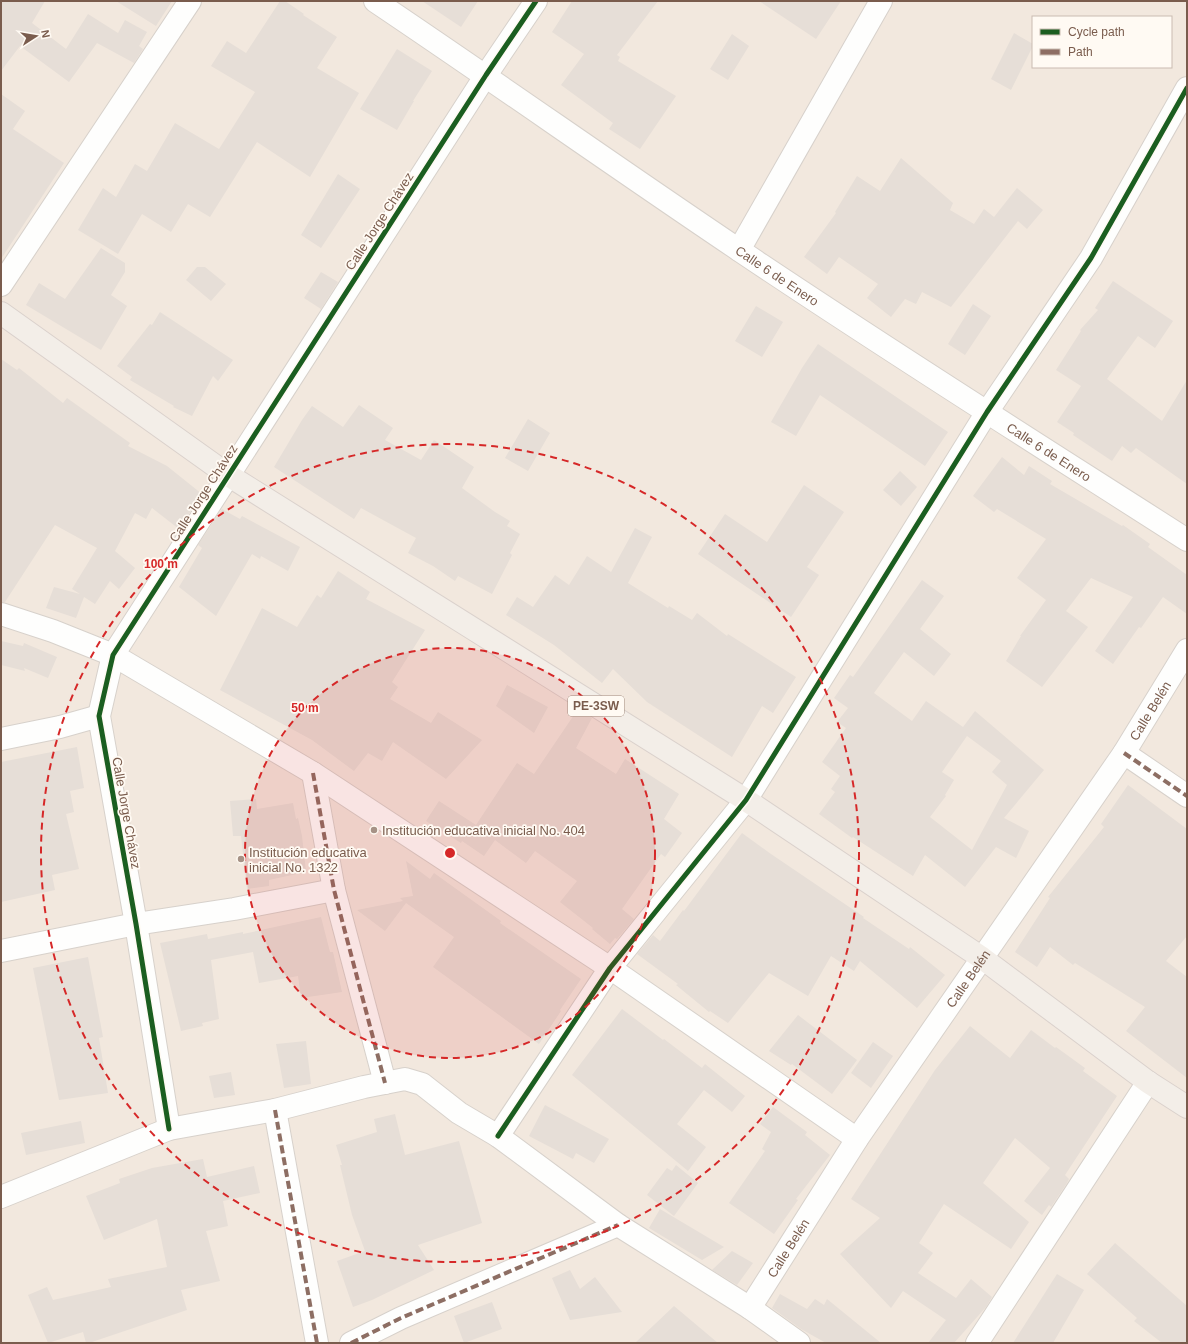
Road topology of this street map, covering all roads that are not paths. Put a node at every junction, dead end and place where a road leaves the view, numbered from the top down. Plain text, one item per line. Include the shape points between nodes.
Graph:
1 (190, 1) edge
2 (375, 1) edge
3 (536, 1) edge
4 (881, 1) edge
5 (486, 76) junction
6 (1187, 88) edge
7 (739, 250) junction
8 (1, 285) edge
9 (1, 313) edge
10 (987, 412) junction
11 (228, 475) junction
12 (1187, 540) edge
13 (1, 614) edge
14 (1187, 650) edge
15 (113, 655) junction
16 (99, 716) junction
17 (1, 739) edge
18 (1124, 753) junction
19 (313, 773) junction
20 (1187, 796) edge
21 (746, 800) junction
22 (334, 890) junction
23 (136, 924) junction
24 (1, 951) edge
25 (982, 958) junction
26 (610, 968) junction
27 (1148, 1082) junction
28 (385, 1083) junction
29 (1187, 1107) edge
30 (275, 1110) junction
31 (169, 1129) junction
32 (498, 1136) junction
33 (857, 1139) junction
34 (1, 1197) edge
35 (618, 1225) junction
36 (750, 1308) junction
37 (318, 1343) edge
38 (351, 1343) edge
39 (799, 1343) edge
40 (977, 1343) edge

1 - 8 street
2 - 5 street, Calle 6 de Enero
3 - 5 street, Calle Jorge Chávez
4 - 7 street
5 - 7 street, Calle 6 de Enero
5 - 11 street, Calle Jorge Chávez
6 - 10 street via 1091,258
7 - 10 street, Calle 6 de Enero
9 - 11 main road, PE-3SW
10 - 12 street, Calle 6 de Enero
10 - 21 street
11 - 15 street, Calle Jorge Chávez
11 - 21 main road, PE-3SW
13 - 15 street
14 - 18 street, Calle Belén
15 - 16 street, Calle Jorge Chávez
15 - 19 street
16 - 17 street via 60,728
16 - 23 street, Calle Jorge Chávez
18 - 20 street
18 - 25 street, Calle Belén
19 - 22 street
19 - 26 street
21 - 25 main road, PE-3SW
21 - 26 street
22 - 23 street
22 - 28 street
23 - 24 street
23 - 31 street, Calle Jorge Chávez
25 - 27 main road, PE-3SW
25 - 33 street, Calle Belén
26 - 32 street
26 - 33 street
27 - 29 main road, PE-3SW
27 - 40 street
28 - 30 street
28 - 32 street via 405,1079 422,1084 459,1113
30 - 31 street
30 - 37 street
31 - 34 street
32 - 35 street
33 - 36 street, Calle Belén
35 - 36 street
35 - 38 street via 401,1318
36 - 39 street

